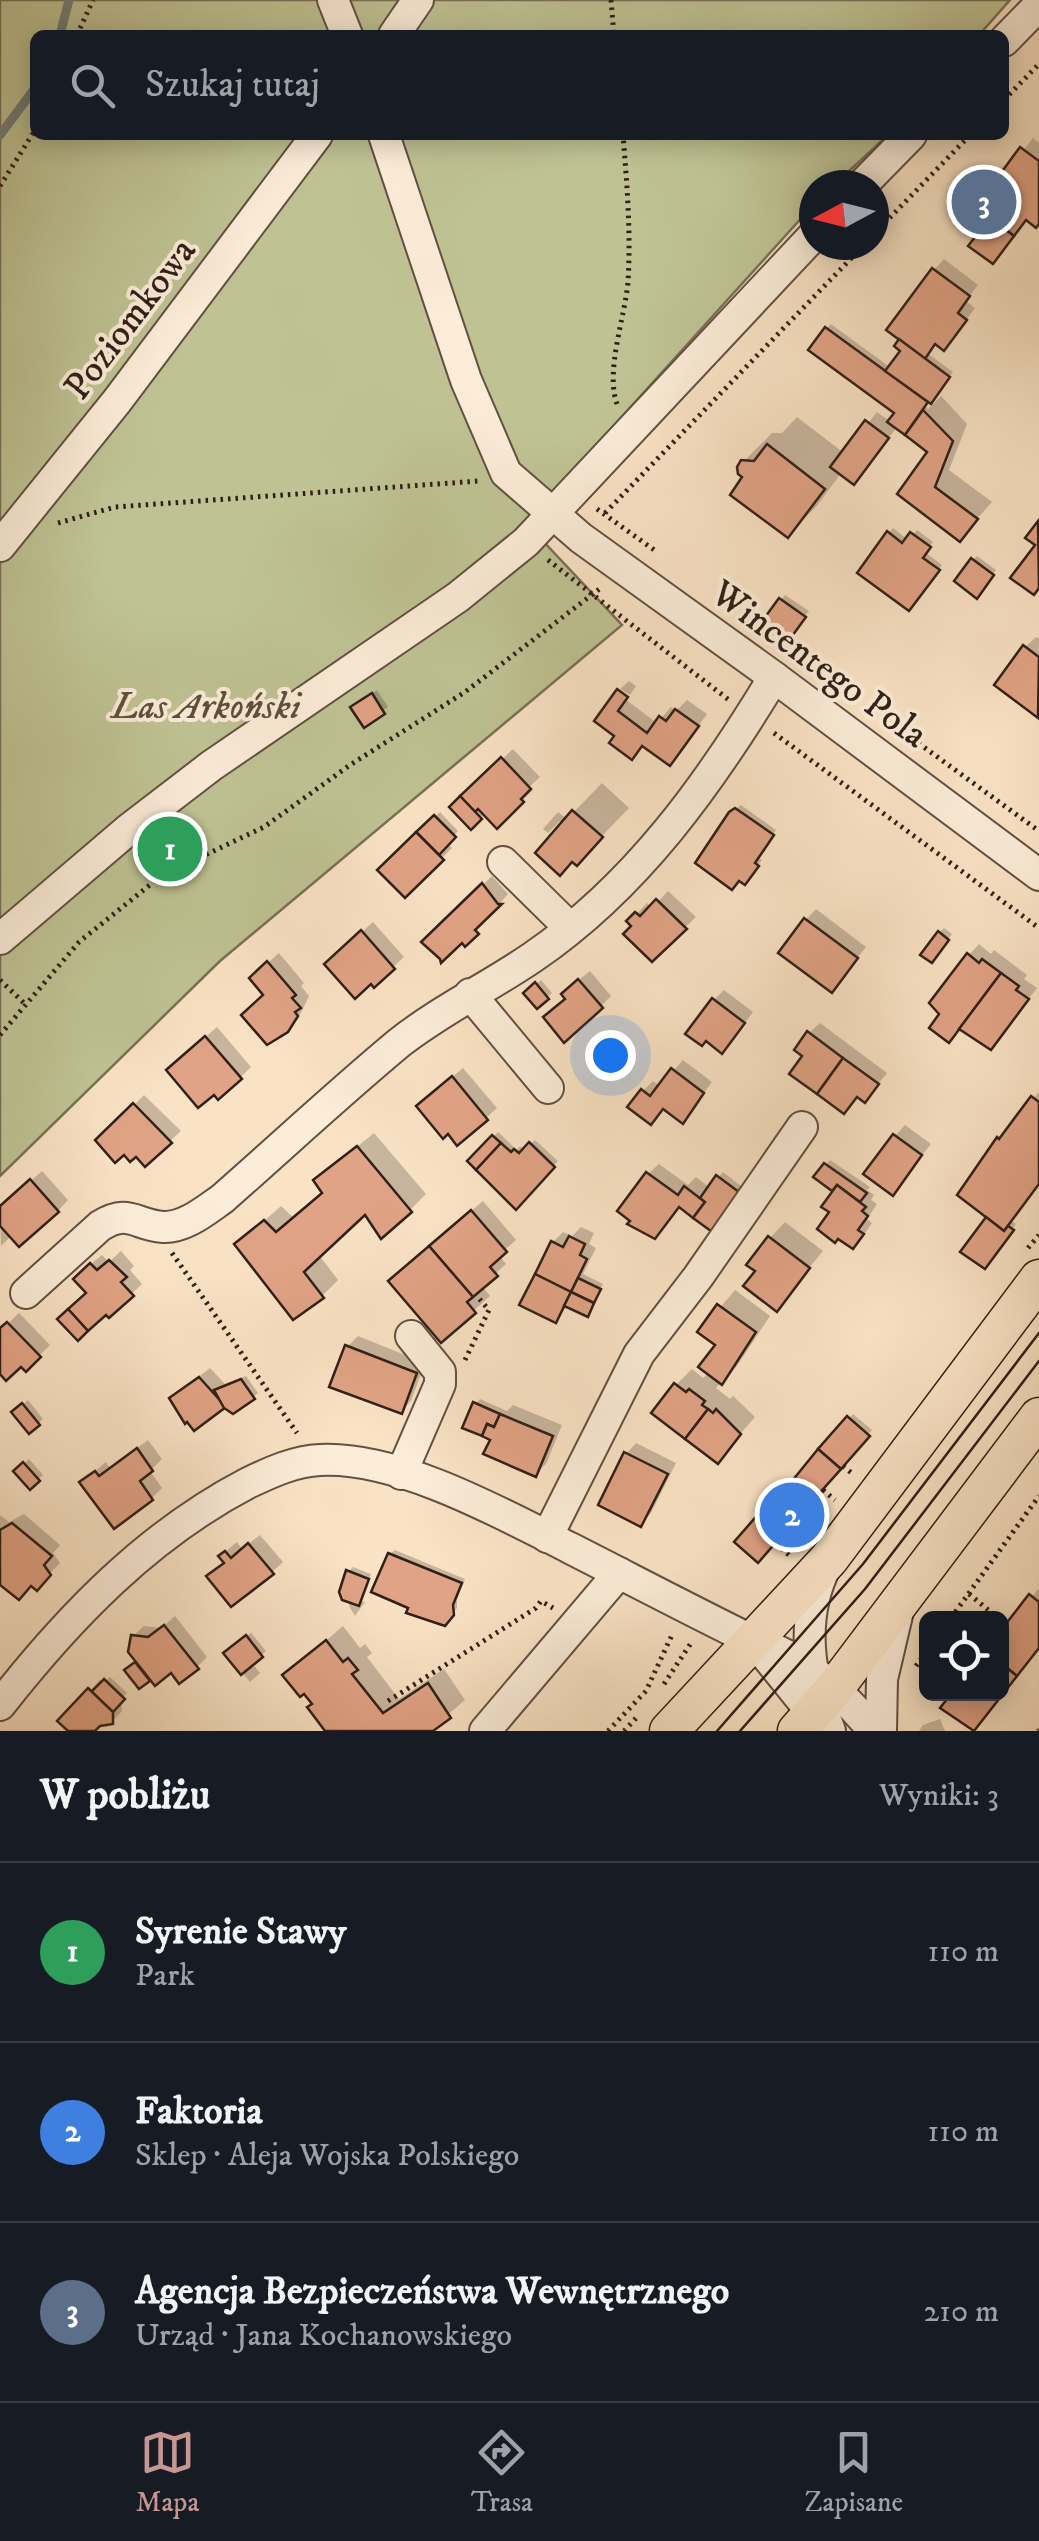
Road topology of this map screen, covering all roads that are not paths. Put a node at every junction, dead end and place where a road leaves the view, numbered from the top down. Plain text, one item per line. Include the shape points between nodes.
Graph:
1 (333, 0) edge
2 (418, 0) edge
3 (1039, 5) edge
4 (346, 30) edge
5 (397, 30) edge
6 (1009, 35) edge
7 (313, 140) edge
8 (386, 140) edge
9 (906, 140) edge
10 (877, 170) edge
11 (799, 251) edge
12 (552, 517) junction
13 (4, 542) edge
14 (774, 677) junction
15 (503, 862) dead end
16 (1039, 875) edge
17 (570, 928) junction
18 (0, 939) edge
19 (470, 994) junction
20 (548, 1088) dead end
21 (802, 1126) dead end
22 (1039, 1279) edge
23 (26, 1292) dead end
24 (411, 1336) dead end
25 (1039, 1418) edge
26 (401, 1474) junction
27 (547, 1536) junction
28 (808, 1550) junction
29 (620, 1573) junction
30 (902, 1600) junction
31 (753, 1641) junction
32 (0, 1704) edge
33 (819, 1710) edge
34 (662, 1714) edge
35 (485, 1731) edge
36 (878, 1731) edge

1 - 4 street
2 - 5 street
3 - 6 street
7 - 13 street, Poziomkowa
8 - 12 street, Wincentego Pola via 482,426 506,473
9 - 10 street
11 - 12 street
12 - 14 street, Wincentego Pola
12 - 18 street via 458,597 211,766
14 - 16 street, Wincentego Pola
14 - 17 street via 680,818
15 - 17 street
17 - 19 street
19 - 20 street
19 - 23 street via 399,1044 222,1199 163,1227 113,1218
21 - 27 street via 639,1354
22 - 28 main road
24 - 26 street via 440,1372 440,1384
25 - 30 main road
26 - 27 street
26 - 32 street via 316,1460 219,1498 110,1580
27 - 29 street
28 - 31 main road
28 - 33 street via 818,1583 810,1617
29 - 31 street
29 - 35 street
30 - 33 main road
30 - 36 street via 882,1678
31 - 33 street
31 - 33 street via 784,1652
31 - 34 main road
33 - 36 street

